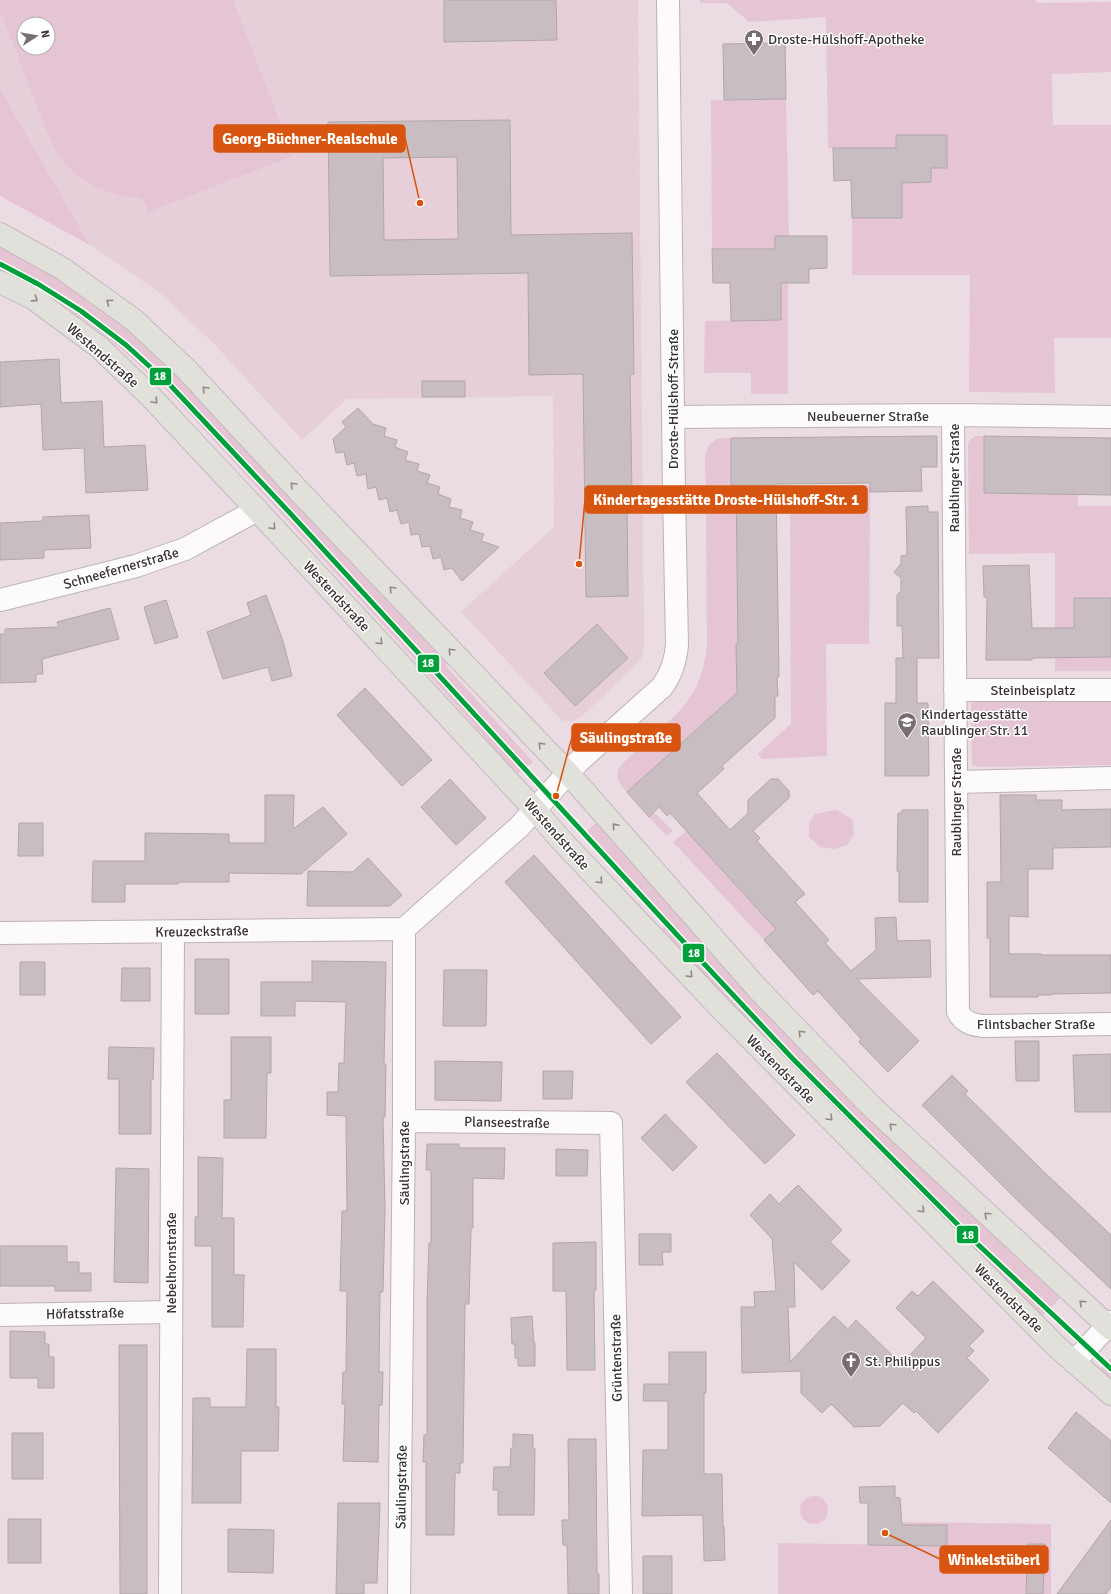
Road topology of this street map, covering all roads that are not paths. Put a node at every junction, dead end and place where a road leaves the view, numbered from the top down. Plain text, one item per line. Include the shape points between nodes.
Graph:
1 (668, 0) edge
2 (0, 234) edge
3 (0, 282) edge
4 (953, 415) junction
5 (673, 417) junction
6 (1111, 417) edge
7 (258, 510) junction
8 (0, 600) edge
9 (955, 690) junction
10 (1111, 690) edge
11 (568, 774) junction
12 (1111, 778) edge
13 (956, 782) junction
14 (542, 802) junction
15 (404, 929) junction
16 (173, 932) junction
17 (0, 933) edge
18 (962, 1019) joint
19 (1111, 1024) edge
20 (404, 1121) junction
21 (611, 1123) joint
22 (170, 1312) junction
23 (0, 1314) edge
24 (1110, 1325) edge
25 (1074, 1362) junction
26 (1111, 1394) edge
27 (170, 1594) edge
28 (399, 1594) edge
29 (621, 1594) edge

1 - 5 street, Droste-Hülshoff-Straße
11 -> 2 main road via 186,369 134,320 63,269
3 -> 7 main road, Westendstraße via 33,298 99,347 150,396
4 - 5 street, Neubeuerner Straße
4 - 6 street, Neubeuerner Straße
4 - 9 street, Raublinger Straße
5 - 11 street, Droste-Hülshoff-Straße via 677,644 673,668 662,687 579,761
7 - 8 street, Schneefernerstraße via 185,550 129,568
7 -> 14 main road, Westendstraße
9 - 10 street, Steinbeisplatz
9 - 13 street, Raublinger Straße
11 - 14 street, Droste-Hülshoff-Straße
24 -> 11 main road via 870,1105 758,989
12 - 13 street
13 - 18 street, Raublinger Straße via 957,1001
14 - 15 street via 519,827
14 -> 25 main road, Westendstraße via 561,840 728,1016
15 - 16 street, Kreuzeckstraße
15 - 20 street, Säulingstraße
16 - 17 street, Kreuzeckstraße
16 - 22 street, Nebelhornstraße
18 - 19 street, Flintsbacher Straße via 973,1025 984,1026
20 - 21 street, Planseestraße
20 - 28 street, Säulingstraße
21 - 29 street, Grüntenstraße
22 - 23 street, Höfatsstraße
22 - 27 street, Nebelhornstraße
24 - 25 street
25 - 26 main road, Westendstraße

